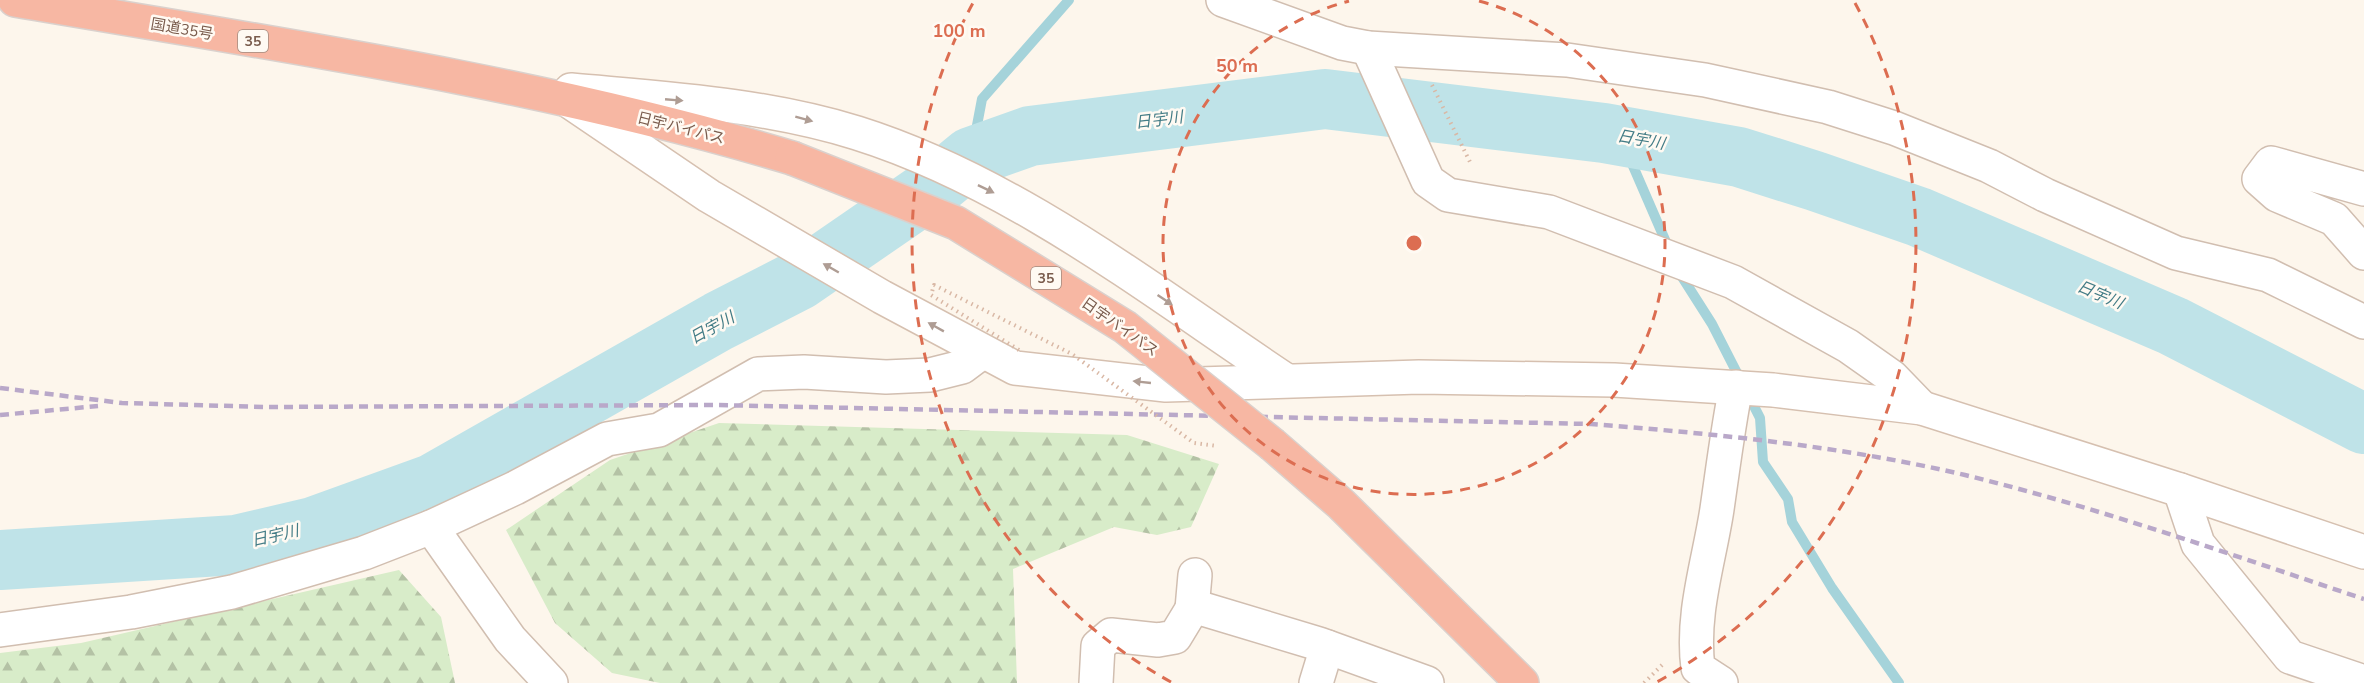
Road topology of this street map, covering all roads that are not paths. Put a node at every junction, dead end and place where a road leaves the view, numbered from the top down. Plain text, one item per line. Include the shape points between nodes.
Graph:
1 (15, 0) edge
2 (1223, 0) edge
3 (1371, 55) junction
4 (490, 83) junction
5 (569, 101) junction
6 (2364, 189) edge
7 (2364, 253) edge
8 (2358, 312) edge
9 (982, 352) junction
10 (1284, 379) junction
11 (1749, 388) junction
12 (1922, 408) junction
13 (2180, 489) junction
14 (431, 527) junction
15 (2364, 552) edge
16 (1195, 575) dead end
17 (1192, 609) junction
18 (0, 630) edge
19 (1327, 647) junction
20 (2364, 682) edge
21 (551, 683) edge
22 (1096, 683) edge
23 (1316, 683) edge
24 (1427, 683) edge
25 (1522, 683) edge
26 (1721, 683) edge

1 - 4 highway, 国道35号 / 35
2 - 3 street
3 - 8 street via 1568,60 1705,80 1828,106 1989,166 2176,253 2268,275
3 - 12 street via 1428,181 1448,195 1549,212 1733,282 1848,346 1892,377
4 - 5 highway, 日宇バイパス / 35
4 -> 10 street via 747,106 859,134 942,167 1022,206
9 -> 5 street via 709,196
5 - 25 highway, 日宇バイパス / 35, bridge via 716,135 792,158 956,223 1125,327 1274,445 1341,504
6 - 7 street via 2271,163 2259,179 2277,195 2334,219
10 -> 9 street via 1166,385 1015,368
9 - 14 street via 962,367 930,375 758,374 659,430 607,439
10 - 11 street via 1614,380
11 - 12 street
11 - 26 street via 1702,580 1696,644 1698,668
12 - 13 street
13 - 15 street
13 - 20 street via 2198,544 2290,657
14 - 18 street via 232,592 131,612
14 - 21 street via 510,639
16 - 17 street
17 - 19 street
17 - 22 street via 1175,637 1158,640 1111,635 1098,646
19 - 23 street
19 - 24 street

